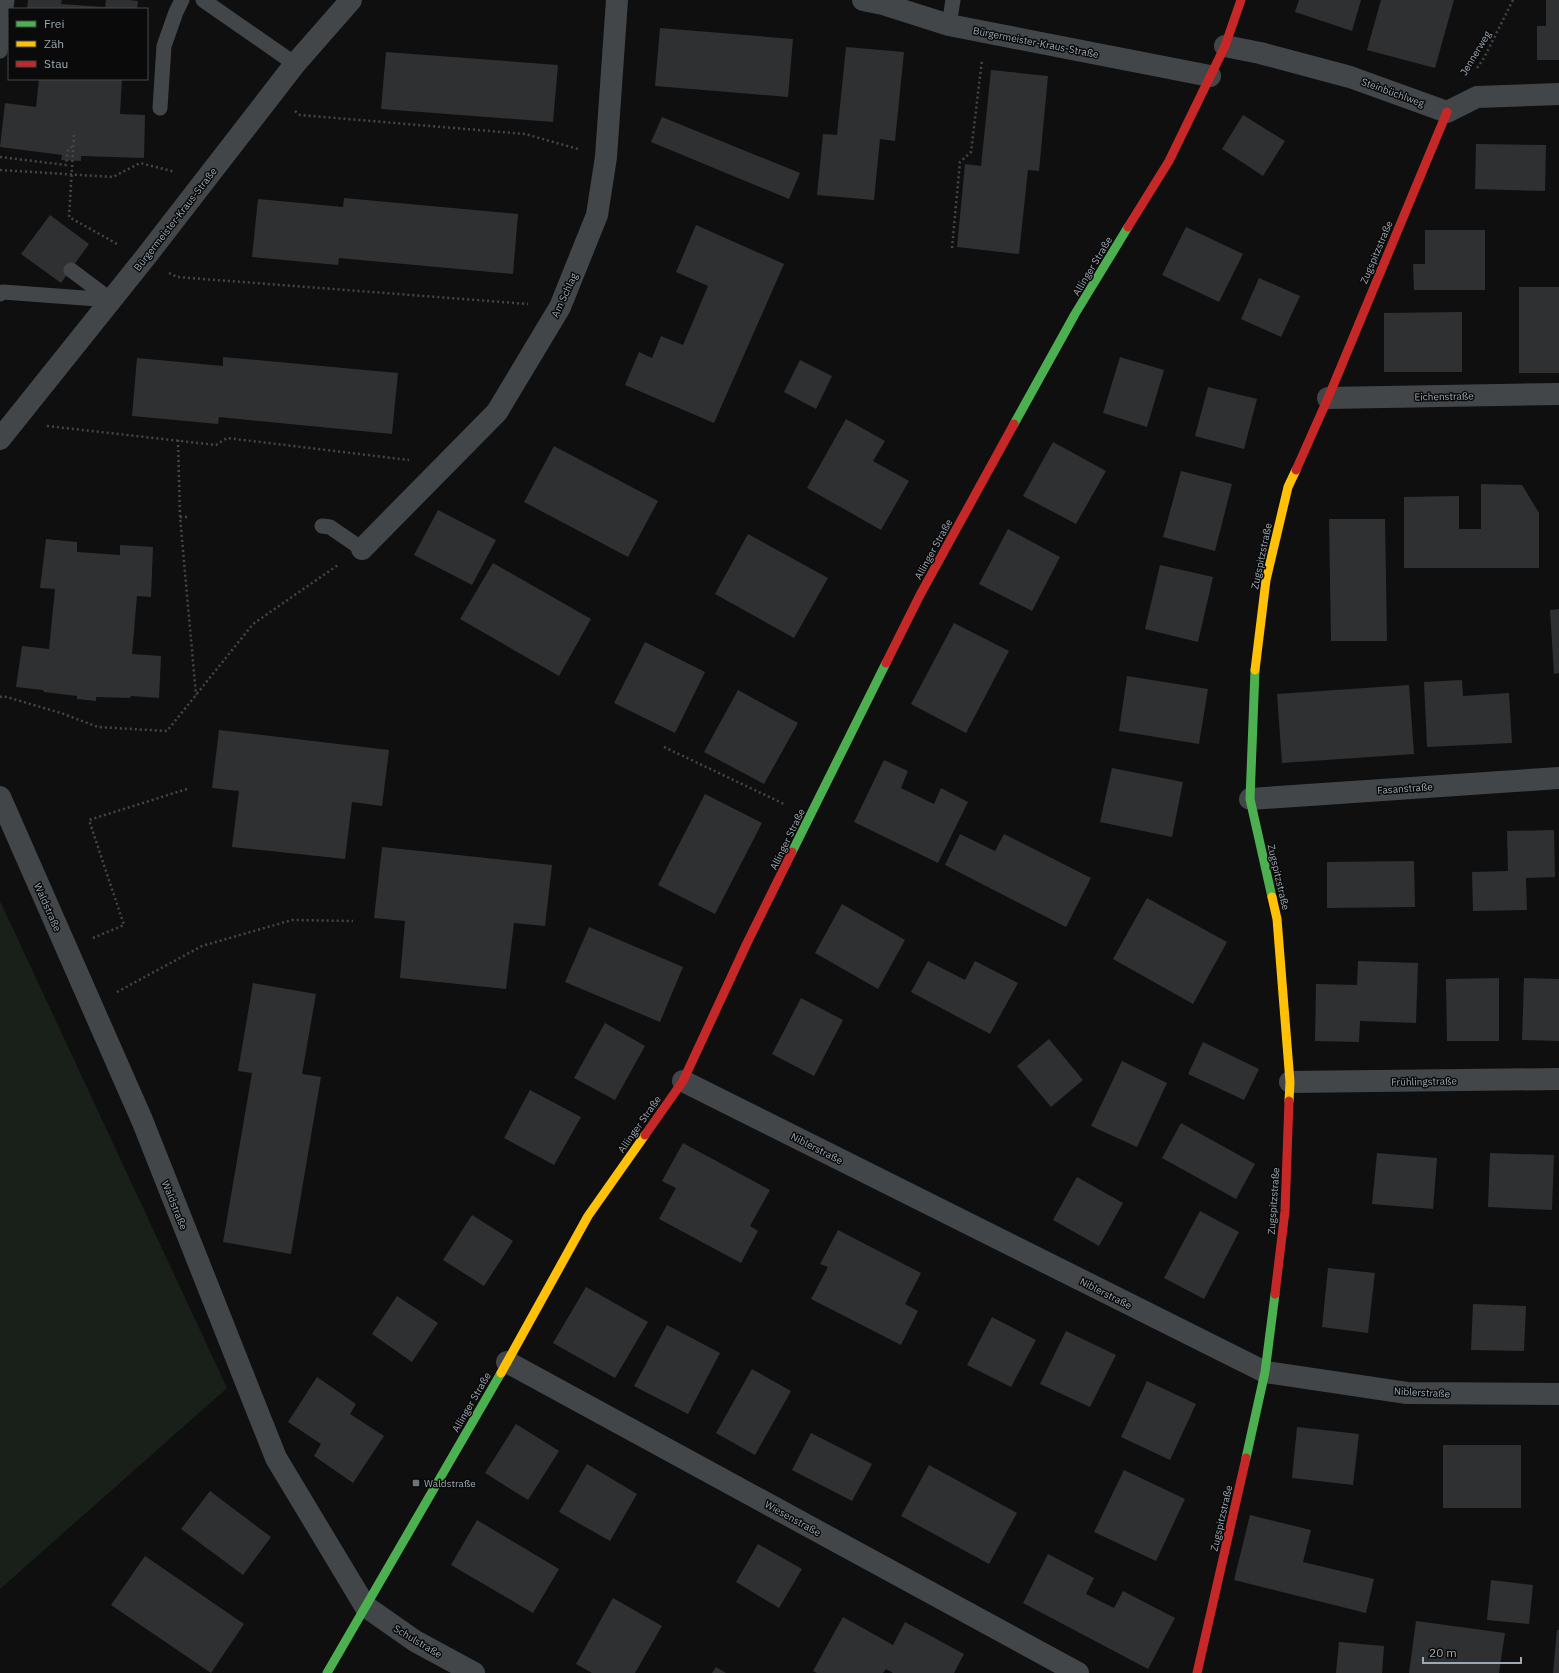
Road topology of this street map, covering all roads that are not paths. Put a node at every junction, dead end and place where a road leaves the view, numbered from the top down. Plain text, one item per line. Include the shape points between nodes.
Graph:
1 (7, 0) edge
2 (182, 0) edge
3 (203, 0) edge
4 (349, 0) edge
5 (617, 0) edge
6 (863, 0) edge
7 (952, 0) edge
8 (1241, 0) edge
9 (949, 25) junction
10 (1225, 46) junction
11 (0, 51) edge
12 (295, 64) junction
13 (1210, 76) junction
14 (1559, 94) edge
15 (160, 108) dead end
16 (1447, 112) junction
17 (71, 270) dead end
18 (0, 294) edge
19 (111, 300) junction
20 (1559, 394) edge
21 (1328, 398) junction
22 (7, 431) edge
23 (322, 526) dead end
24 (362, 549) joint
25 (1559, 778) edge
26 (0, 796) edge
27 (1250, 799) junction
28 (1559, 1079) edge
29 (683, 1081) junction
30 (1290, 1082) junction
31 (507, 1362) junction
32 (1265, 1372) junction
33 (1559, 1394) edge
34 (365, 1606) junction
35 (327, 1673) edge
36 (474, 1673) edge
37 (1078, 1673) edge
38 (1197, 1673) edge

1 - 11 lane
2 - 15 lane via 164,46
3 - 12 lane
4 - 12 street, Bürgermeister-Kraus-Straße
5 - 24 street, Am Schlag via 606,157 597,215 560,307 497,412
6 - 9 street, Bürgermeister-Kraus-Straße
7 - 9 lane
8 - 10 street, Allinger Straße
9 - 13 street, Bürgermeister-Kraus-Straße
10 - 13 street, Allinger Straße
10 - 16 street, Steinbüchlweg via 1350,77
12 - 19 street, Bürgermeister-Kraus-Straße
13 - 29 street, Allinger Straße via 1169,161 1075,314 920,595 747,943
14 - 16 street via 1477,97
16 - 21 street, Zugspitzstraße
17 - 19 lane
18 - 19 lane via 4,292
19 - 22 street, Bürgermeister-Kraus-Straße
20 - 21 street, Eichenstraße
21 - 27 street, Zugspitzstraße via 1288,487 1266,580 1253,683
23 - 24 lane via 330,527
25 - 27 street, Fasanstraße
26 - 34 street, Waldstraße via 142,1120 276,1458
27 - 30 street, Zugspitzstraße via 1277,919
28 - 30 street, Frühlingstraße
29 - 31 street, Allinger Straße via 588,1216
29 - 32 street, Niblerstraße
30 - 32 street, Zugspitzstraße via 1285,1211
31 - 34 street, Allinger Straße
31 - 37 street, Wiesenstraße
32 - 33 street, Niblerstraße via 1407,1393
32 - 38 street, Zugspitzstraße
34 - 35 street, Allinger Straße
34 - 36 street, Schulstraße via 415,1641

